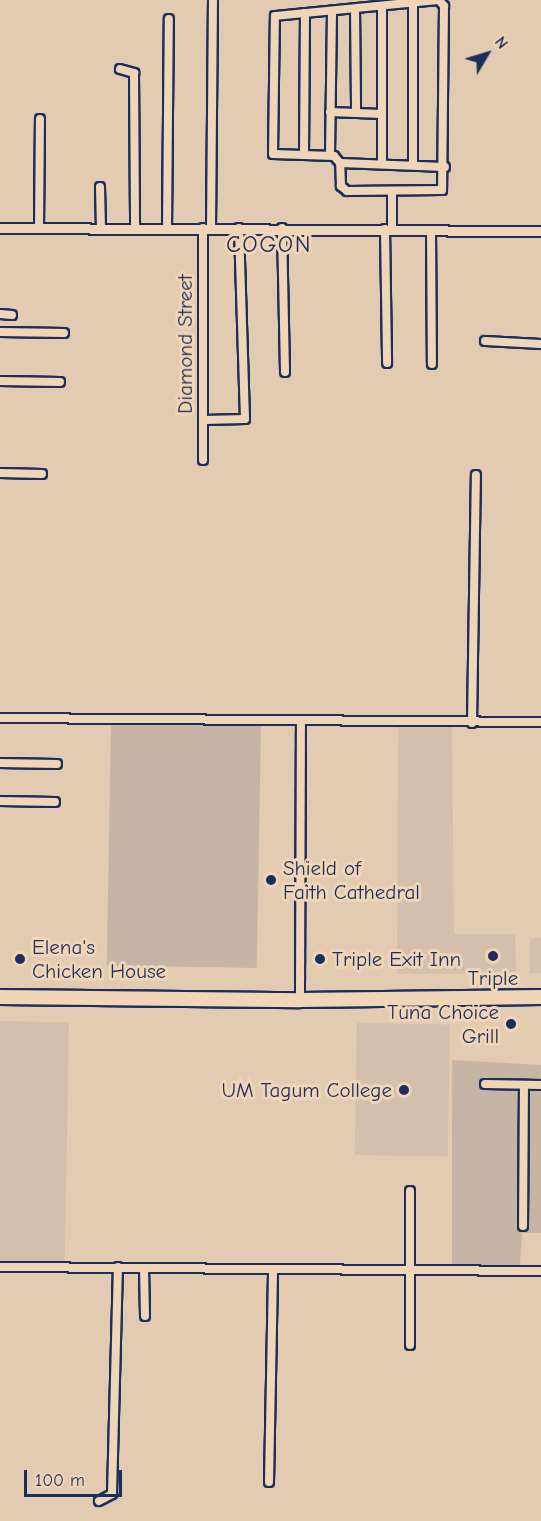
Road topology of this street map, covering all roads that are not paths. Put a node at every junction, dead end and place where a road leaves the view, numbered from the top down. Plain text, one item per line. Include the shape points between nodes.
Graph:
1 (213, 0) edge
2 (413, 3) junction
3 (382, 6) junction
4 (355, 9) junction
5 (332, 10) junction
6 (305, 13) junction
7 (169, 19) dead end
8 (120, 69) dead end
9 (330, 112) junction
10 (356, 112) junction
11 (382, 114) junction
12 (40, 120) dead end
13 (304, 155) junction
14 (330, 155) junction
15 (340, 163) junction
16 (381, 164) junction
17 (413, 165) junction
18 (445, 166) junction
19 (100, 187) dead end
20 (392, 192) junction
21 (0, 228) edge
22 (39, 228) junction
23 (207, 228) junction
24 (239, 228) junction
25 (282, 228) junction
26 (135, 229) junction
27 (167, 229) junction
28 (388, 229) junction
29 (101, 230) junction
30 (431, 230) junction
31 (541, 231) edge
32 (0, 314) edge
33 (12, 315) dead end
34 (0, 332) edge
35 (64, 333) dead end
36 (485, 341) dead end
37 (541, 344) edge
38 (387, 363) dead end
39 (432, 364) dead end
40 (285, 372) dead end
41 (0, 381) edge
42 (60, 382) dead end
43 (203, 420) junction
44 (203, 460) dead end
45 (0, 473) edge
46 (42, 474) dead end
47 (476, 475) dead end
48 (0, 718) edge
49 (300, 720) junction
50 (541, 722) edge
51 (472, 723) junction
52 (0, 763) edge
53 (57, 764) dead end
54 (0, 801) edge
55 (55, 802) dead end
56 (0, 989) edge
57 (300, 993) junction
58 (274, 996) junction
59 (389, 996) junction
60 (0, 997) edge
61 (541, 997) edge
62 (485, 1084) dead end
63 (524, 1085) junction
64 (541, 1085) edge
65 (410, 1191) dead end
66 (523, 1226) dead end
67 (0, 1267) edge
68 (118, 1268) junction
69 (144, 1268) junction
70 (410, 1268) junction
71 (273, 1270) junction
72 (541, 1270) edge
73 (145, 1316) dead end
74 (410, 1345) dead end
75 (269, 1482) dead end
76 (99, 1501) dead end

1 - 23 street, Diamond Street
2 - 3 street
2 - 17 street
2 - 18 street via 439,0 444,6
3 - 4 street
3 - 11 street
4 - 5 street
4 - 10 street
5 - 6 street
5 - 9 street
6 - 13 street
6 - 13 street via 279,14 273,20 272,150 275,155
7 - 27 street
8 - 26 street via 134,74
9 - 10 street
9 - 14 street
10 - 11 street
11 - 16 street
12 - 22 street
13 - 14 street
14 - 15 street
15 - 16 street
15 - 20 street via 344,190
16 - 17 street
17 - 18 street
18 - 20 street via 441,191
19 - 29 street
20 - 28 street
21 - 22 street
22 - 29 street
23 - 24 street
23 - 27 street
23 - 43 street, Diamond Street
24 - 25 street
24 - 43 street via 245,419
25 - 28 street
25 - 40 street
26 - 27 street
26 - 29 street
28 - 30 street
28 - 38 street
30 - 31 street
30 - 39 street
32 - 33 street
34 - 35 street
36 - 37 street
41 - 42 street
43 - 44 street, Diamond Street
45 - 46 street
47 - 51 street
48 - 49 street
49 - 51 street
49 - 57 street
50 - 51 street
52 - 53 street
54 - 55 street
56 - 58 highway
57 - 58 highway
57 - 59 highway via 370,992
58 - 59 highway via 371,1000
58 - 60 highway
59 - 61 highway
62 - 63 street
63 - 64 street
63 - 66 street
65 - 70 street
67 - 68 street
68 - 69 street
68 - 76 street via 112,1494
69 - 71 street
69 - 73 street
70 - 71 street
70 - 72 street
70 - 74 street
71 - 75 street

